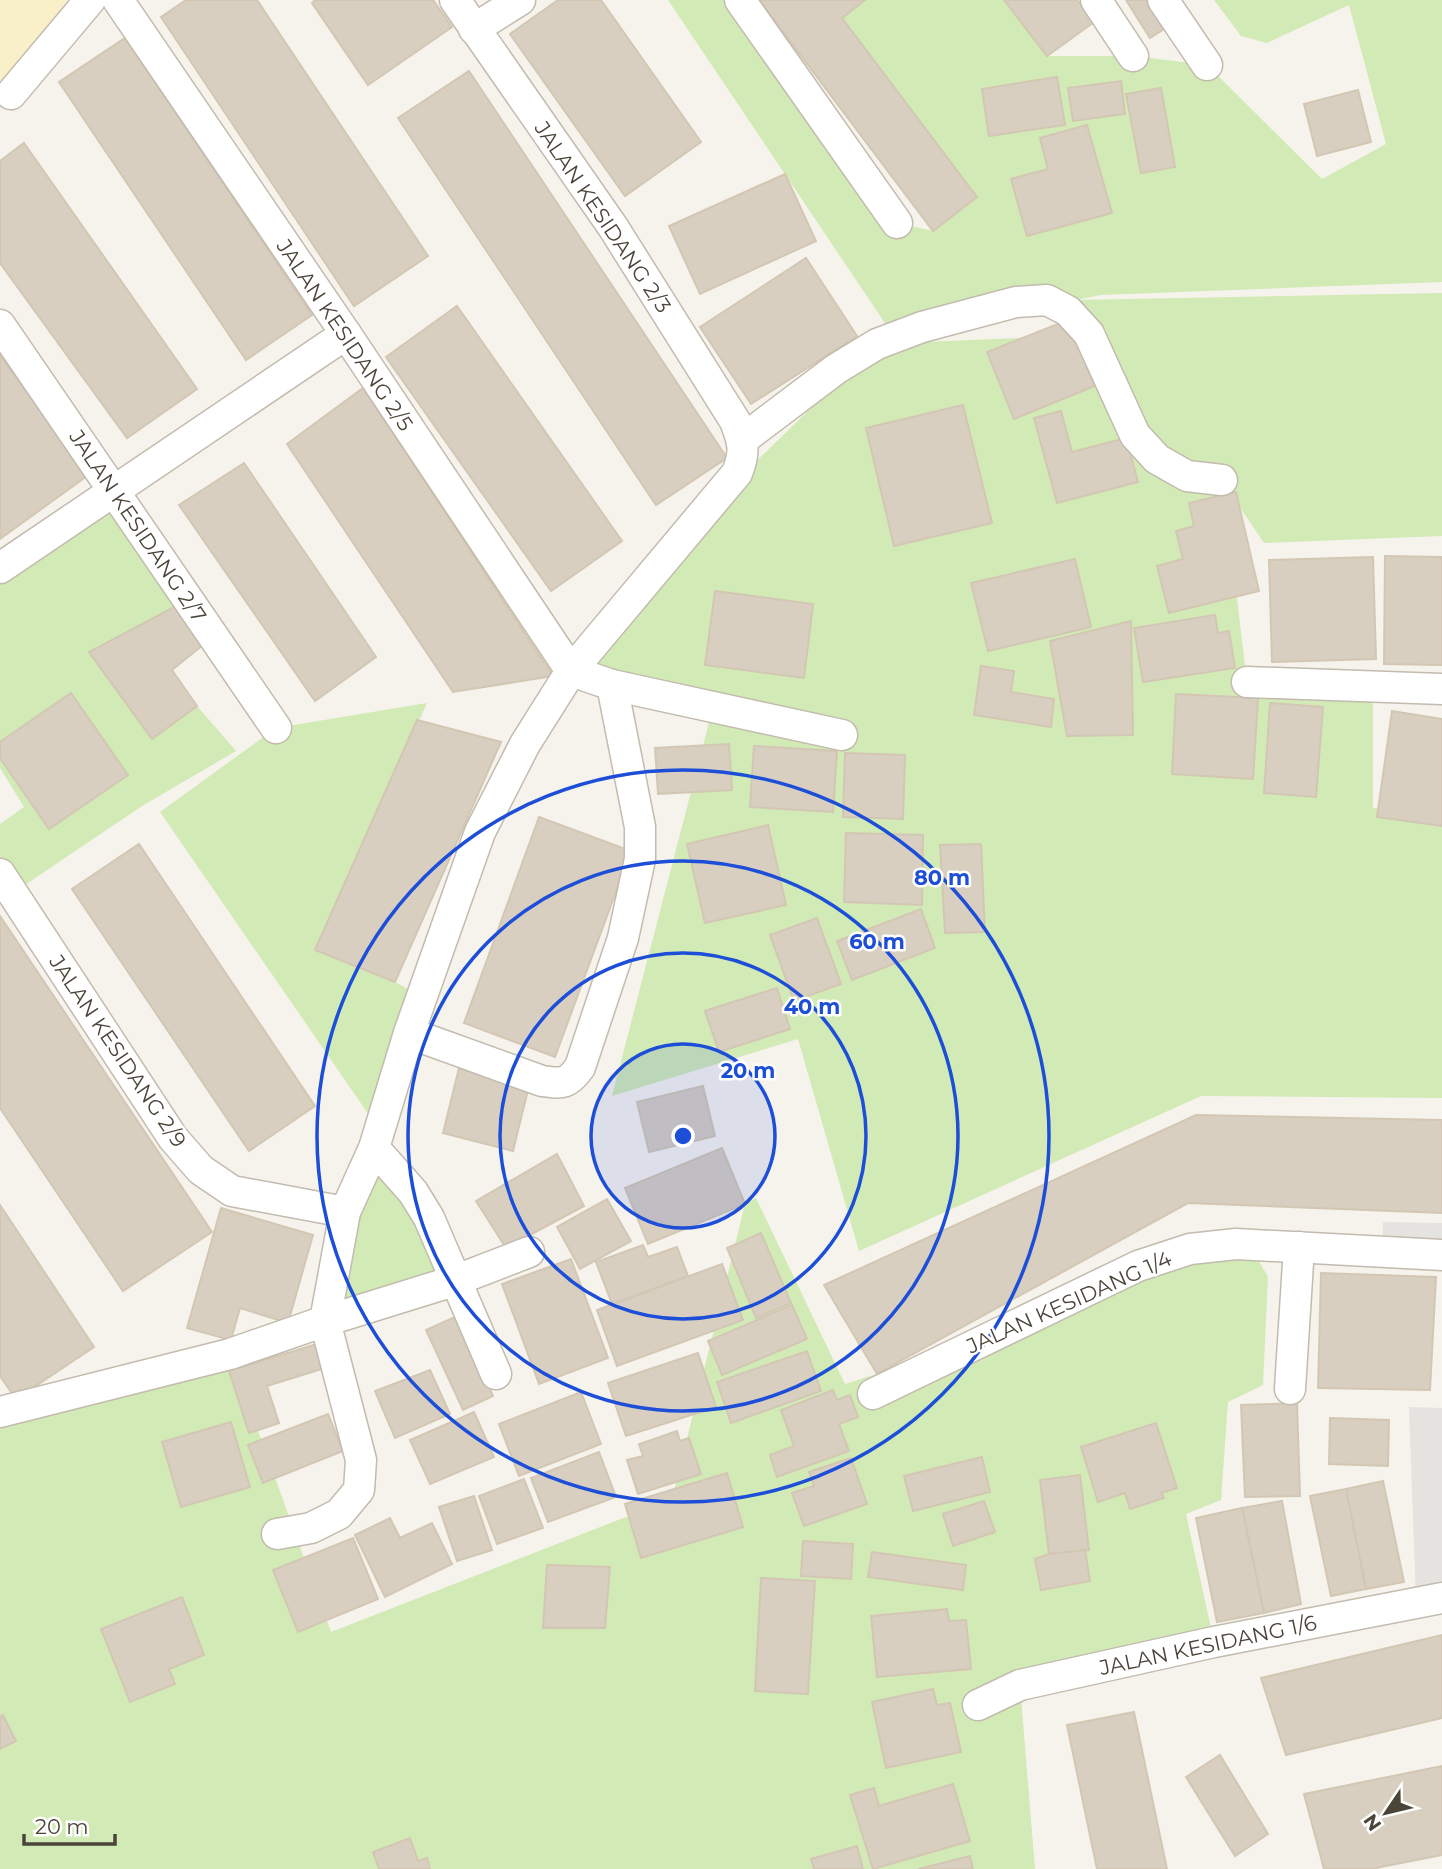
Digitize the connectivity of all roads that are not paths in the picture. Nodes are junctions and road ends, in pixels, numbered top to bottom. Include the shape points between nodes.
1 (90, 0) edge
2 (118, 0) edge
3 (455, 0) edge
4 (520, 0) edge
5 (740, 0) edge
6 (1096, 0) edge
7 (1163, 0) edge
8 (474, 29) junction
9 (1133, 56) dead end
10 (1207, 65) dead end
11 (11, 94) dead end
12 (897, 223) dead end
13 (0, 325) edge
14 (346, 334) junction
15 (742, 440) junction
16 (1222, 480) dead end
17 (114, 491) junction
18 (0, 568) edge
19 (571, 671) junction
20 (1247, 682) dead end
21 (612, 685) junction
22 (1442, 689) edge
23 (276, 728) dead end
24 (842, 735) dead end
25 (0, 874) edge
26 (409, 1032) junction
27 (374, 1147) junction
28 (345, 1212) junction
29 (1299, 1247) junction
30 (529, 1252) dead end
31 (1442, 1255) edge
32 (454, 1281) junction
33 (325, 1321) junction
34 (496, 1374) dead end
35 (1290, 1389) dead end
36 (873, 1394) dead end
37 (0, 1412) edge
38 (277, 1534) dead end
39 (1442, 1598) edge
40 (978, 1705) dead end

1 - 11 street
2 - 14 street, JALAN KESIDANG 2/5
3 - 8 street, JALAN KESIDANG 2/3
4 - 8 street
5 - 12 street
6 - 9 street
7 - 10 street
8 - 15 street, JALAN KESIDANG 2/3 via 613,227 735,421
13 - 17 street, JALAN KESIDANG 2/7
14 - 17 street
14 - 19 street, JALAN KESIDANG 2/5
15 - 16 street via 877,344 1016,302 1046,300 1068,311 1089,334 1135,435 1157,459 1187,477
15 - 19 street via 743,457 737,473
17 - 18 street
17 - 23 street, JALAN KESIDANG 2/7
19 - 21 street
19 - 26 street via 525,744 480,832
20 - 22 street
21 - 24 street
21 - 26 street via 640,827 640,859 623,938 580,1067 572,1079 542,1081
25 - 28 street, JALAN KESIDANG 2/9 via 173,1138 201,1170 232,1191
26 - 27 street
27 - 28 street
27 - 32 street via 429,1218
28 - 33 street
29 - 31 street, JALAN KESIDANG 1/4
29 - 35 street
29 - 36 street, JALAN KESIDANG 1/4 via 1236,1244 1190,1249 1138,1266
30 - 32 street
32 - 33 street
32 - 34 street
33 - 37 street via 230,1354
33 - 38 street via 361,1461 359,1490 339,1514 311,1528
39 - 40 street, JALAN KESIDANG 1/6 via 1020,1685

